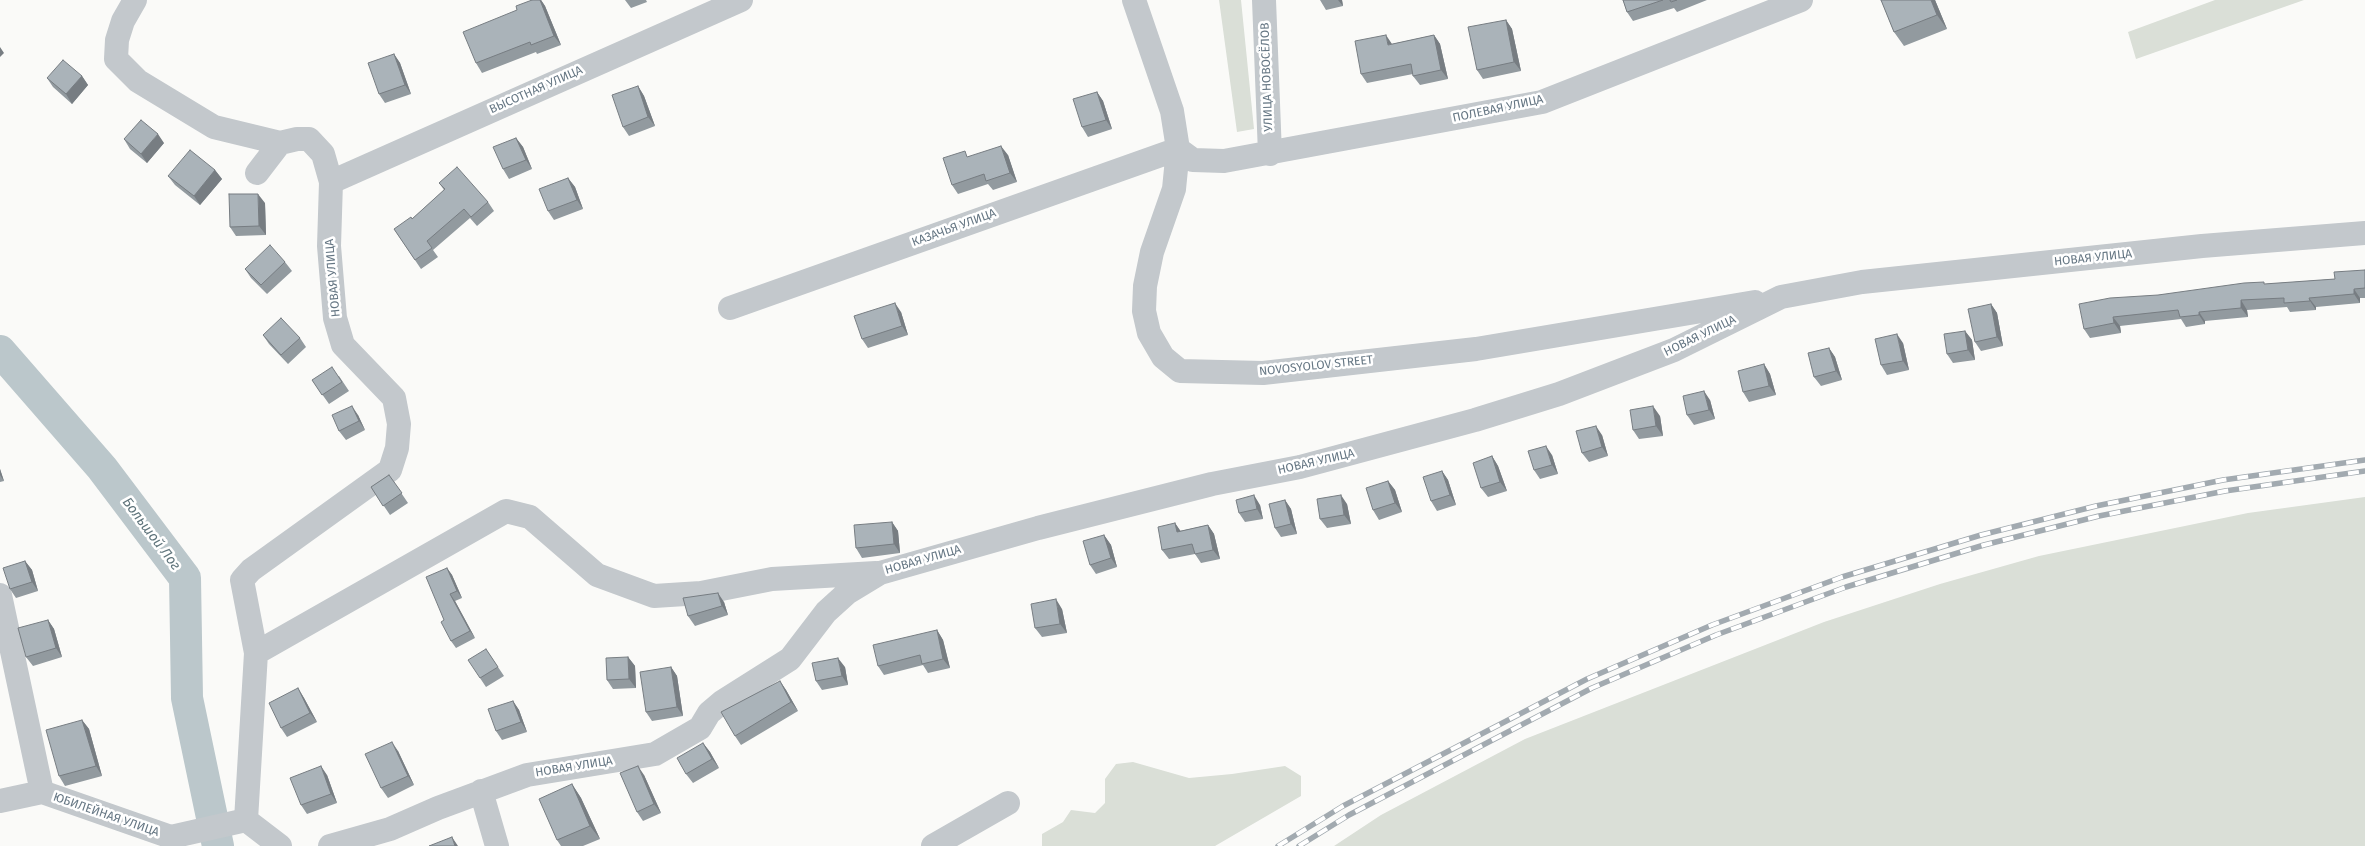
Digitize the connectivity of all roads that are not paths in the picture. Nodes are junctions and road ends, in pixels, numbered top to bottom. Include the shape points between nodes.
1 (135, 0) edge
2 (740, 0) edge
3 (1134, 0) edge
4 (1264, 0) edge
5 (1801, 0) edge
6 (280, 143) junction
7 (1178, 148) junction
8 (1270, 154) junction
9 (257, 173) dead end
10 (331, 182) junction
11 (2365, 233) edge
12 (1781, 297) junction
13 (730, 308) dead end
14 (880, 573) junction
15 (0, 595) edge
16 (256, 653) junction
17 (481, 791) junction
18 (42, 792) junction
19 (0, 801) edge
20 (1008, 803) dead end
21 (246, 820) junction
22 (280, 846) edge
23 (330, 846) edge
24 (497, 846) edge
25 (932, 846) edge

1 - 6 street, НОВАЯ УЛИЦА via 123,21 116,59 138,81 214,127
2 - 10 street, ВЫСОТНАЯ УЛИЦА
3 - 7 street, NOVOSYOLOV STREET via 1172,111
4 - 8 street, УЛИЦА НОВОСЁЛОВ
5 - 8 street, ПОЛЕВАЯ УЛИЦА via 1542,102
6 - 9 street
6 - 10 street, НОВАЯ УЛИЦА via 309,139 323,154
7 - 8 street, ПОЛЕВАЯ УЛИЦА via 1193,160 1224,161
7 - 12 street, NOVOSYOLOV STREET via 1174,189 1152,252 1144,311 1148,333 1163,357 1180,371 1263,373 1476,349
7 - 13 street, КАЗАЧЬЯ УЛИЦА
10 - 16 street, НОВАЯ УЛИЦА via 329,246 335,318 343,345 394,398 399,424 397,448 390,470 251,570 242,580
11 - 12 street, НОВАЯ УЛИЦА via 2202,246 1862,282
12 - 14 street, НОВАЯ УЛИЦА via 1674,350 1558,394 1475,420 1300,466 1212,484 1038,528
14 - 16 street via 772,579 701,593 654,596 597,576 530,516 506,511
14 - 17 street, НОВАЯ УЛИЦА via 847,593 826,612 790,660 722,702 709,713 700,728 684,739 655,754 527,775
15 - 18 street, ЮБИЛЕЙНАЯ УЛИЦА
16 - 21 street, НОВАЯ УЛИЦА
17 - 23 street, НОВАЯ УЛИЦА via 390,830
17 - 24 street
18 - 19 street, ЮБИЛЕЙНАЯ УЛИЦА
18 - 21 street, ЮБИЛЕЙНАЯ УЛИЦА via 171,838
20 - 25 street
21 - 22 street

